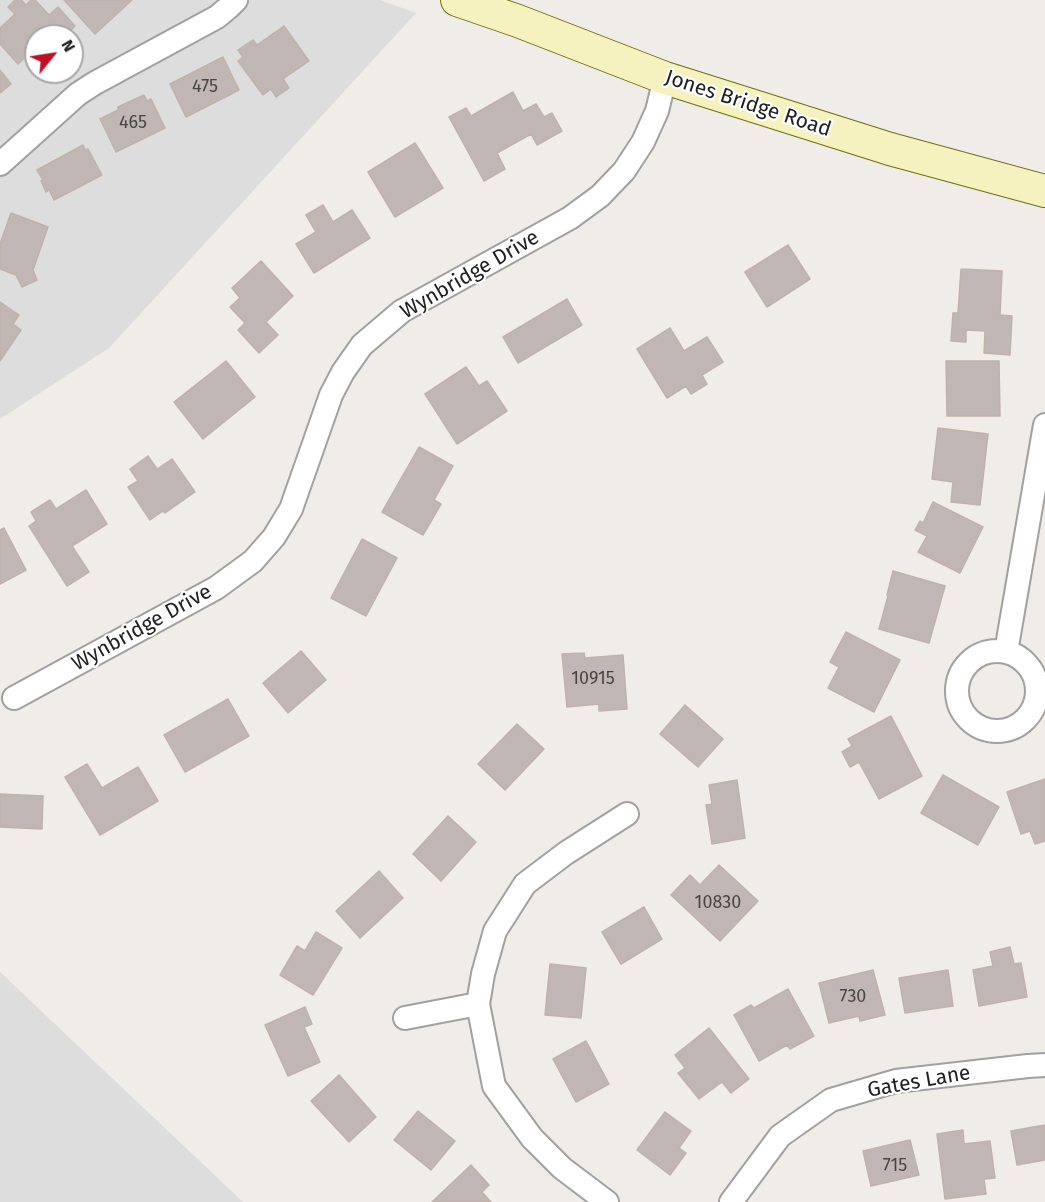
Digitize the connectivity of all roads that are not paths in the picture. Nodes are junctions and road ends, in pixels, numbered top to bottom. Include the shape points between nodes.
1 (236, 0) edge
2 (457, 0) edge
3 (665, 78) junction
4 (0, 164) edge
5 (1040, 196) edge
6 (1045, 425) edge
7 (1006, 652) dead end
8 (14, 698) dead end
9 (627, 814) dead end
10 (478, 1004) junction
11 (405, 1018) dead end
12 (1045, 1065) edge
13 (607, 1202) edge
14 (731, 1202) edge

1 - 4 street via 217,17 78,94
2 - 3 main road, Jones Bridge Road
3 - 5 main road, Jones Bridge Road
3 - 8 street, Wynbridge Drive via 657,111 643,142 624,171 600,196 570,218 402,311 362,345 331,395 291,509 253,561 216,588
6 - 7 street
9 - 10 street via 525,884 495,931
10 - 11 street
10 - 13 street via 494,1086 532,1138 562,1168
12 - 14 street, Gates Lane via 896,1081 831,1100 780,1136

